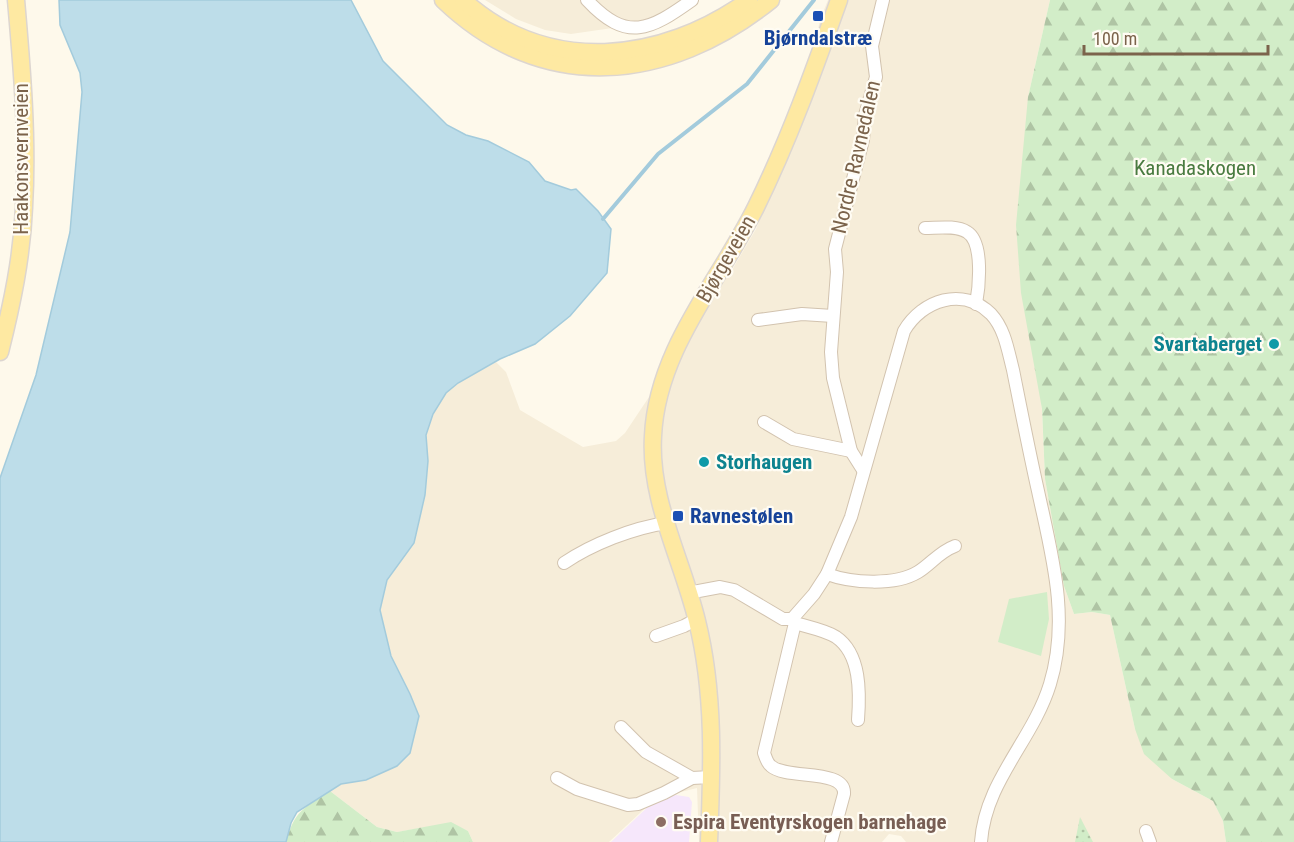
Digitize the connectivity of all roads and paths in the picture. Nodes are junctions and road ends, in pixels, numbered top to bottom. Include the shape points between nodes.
1 (16, 0) edge
2 (443, 0) edge
3 (464, 0) edge
4 (587, 0) edge
5 (692, 0) edge
6 (748, 0) edge
7 (771, 0) edge
8 (839, 0) edge
9 (883, 0) edge
10 (925, 228) dead end
11 (976, 304) junction
12 (832, 316) junction
13 (758, 320) dead end
14 (0, 352) edge
15 (764, 422) dead end
16 (851, 451) junction
17 (863, 470) junction
18 (666, 523) junction
19 (955, 546) dead end
20 (564, 563) dead end
21 (827, 574) junction
22 (688, 593) junction
23 (697, 619) junction
24 (794, 621) junction
25 (656, 636) dead end
26 (858, 720) dead end
27 (621, 727) dead end
28 (711, 777) junction
29 (557, 778) dead end
30 (692, 778) junction
31 (709, 842) edge
32 (831, 842) edge
33 (981, 842) edge

1 - 14 main road, Haakonsvernveien via 25,206 17,276
2 - 7 main road via 469,23 514,50 556,63 601,67 648,62 687,51 725,33
3 - 6 main road via 523,38 597,54 669,42 716,21
4 - 5 street via 604,17 631,28 664,20
8 - 18 main road, Bjørgeveien via 787,139 757,206 690,321 658,393 652,453
9 - 12 street, Nordre Ravnedalen via 872,46 876,77 835,249 837,272
10 - 11 street via 958,229 974,239 980,284
11 - 17 street via 945,300 912,317 904,331
11 - 33 street via 991,315 1005,337 1055,573 1060,622 1047,691 1003,771 988,809
12 - 13 street via 802,314
12 - 16 street, Nordre Ravnedalen via 833,378
15 - 16 street via 793,439
16 - 17 street, Nordre Ravnedalen
17 - 21 street via 851,517
18 - 20 street via 598,544
18 - 22 main road, Bjørgeveien
19 - 21 street via 944,550 917,573 897,579 858,582
21 - 24 street
22 - 23 main road, Bjørgeveien
22 - 24 street via 720,587 734,590 783,619
23 - 25 street
23 - 28 main road, Bjørgeveien via 709,694
24 - 26 street via 834,636 844,644 860,692
24 - 32 street via 764,753 768,764 777,770 841,782 844,787
27 - 30 street via 646,752
28 - 30 street
28 - 31 main road, Bjørgeveien
29 - 30 street via 577,789 628,805 655,797

